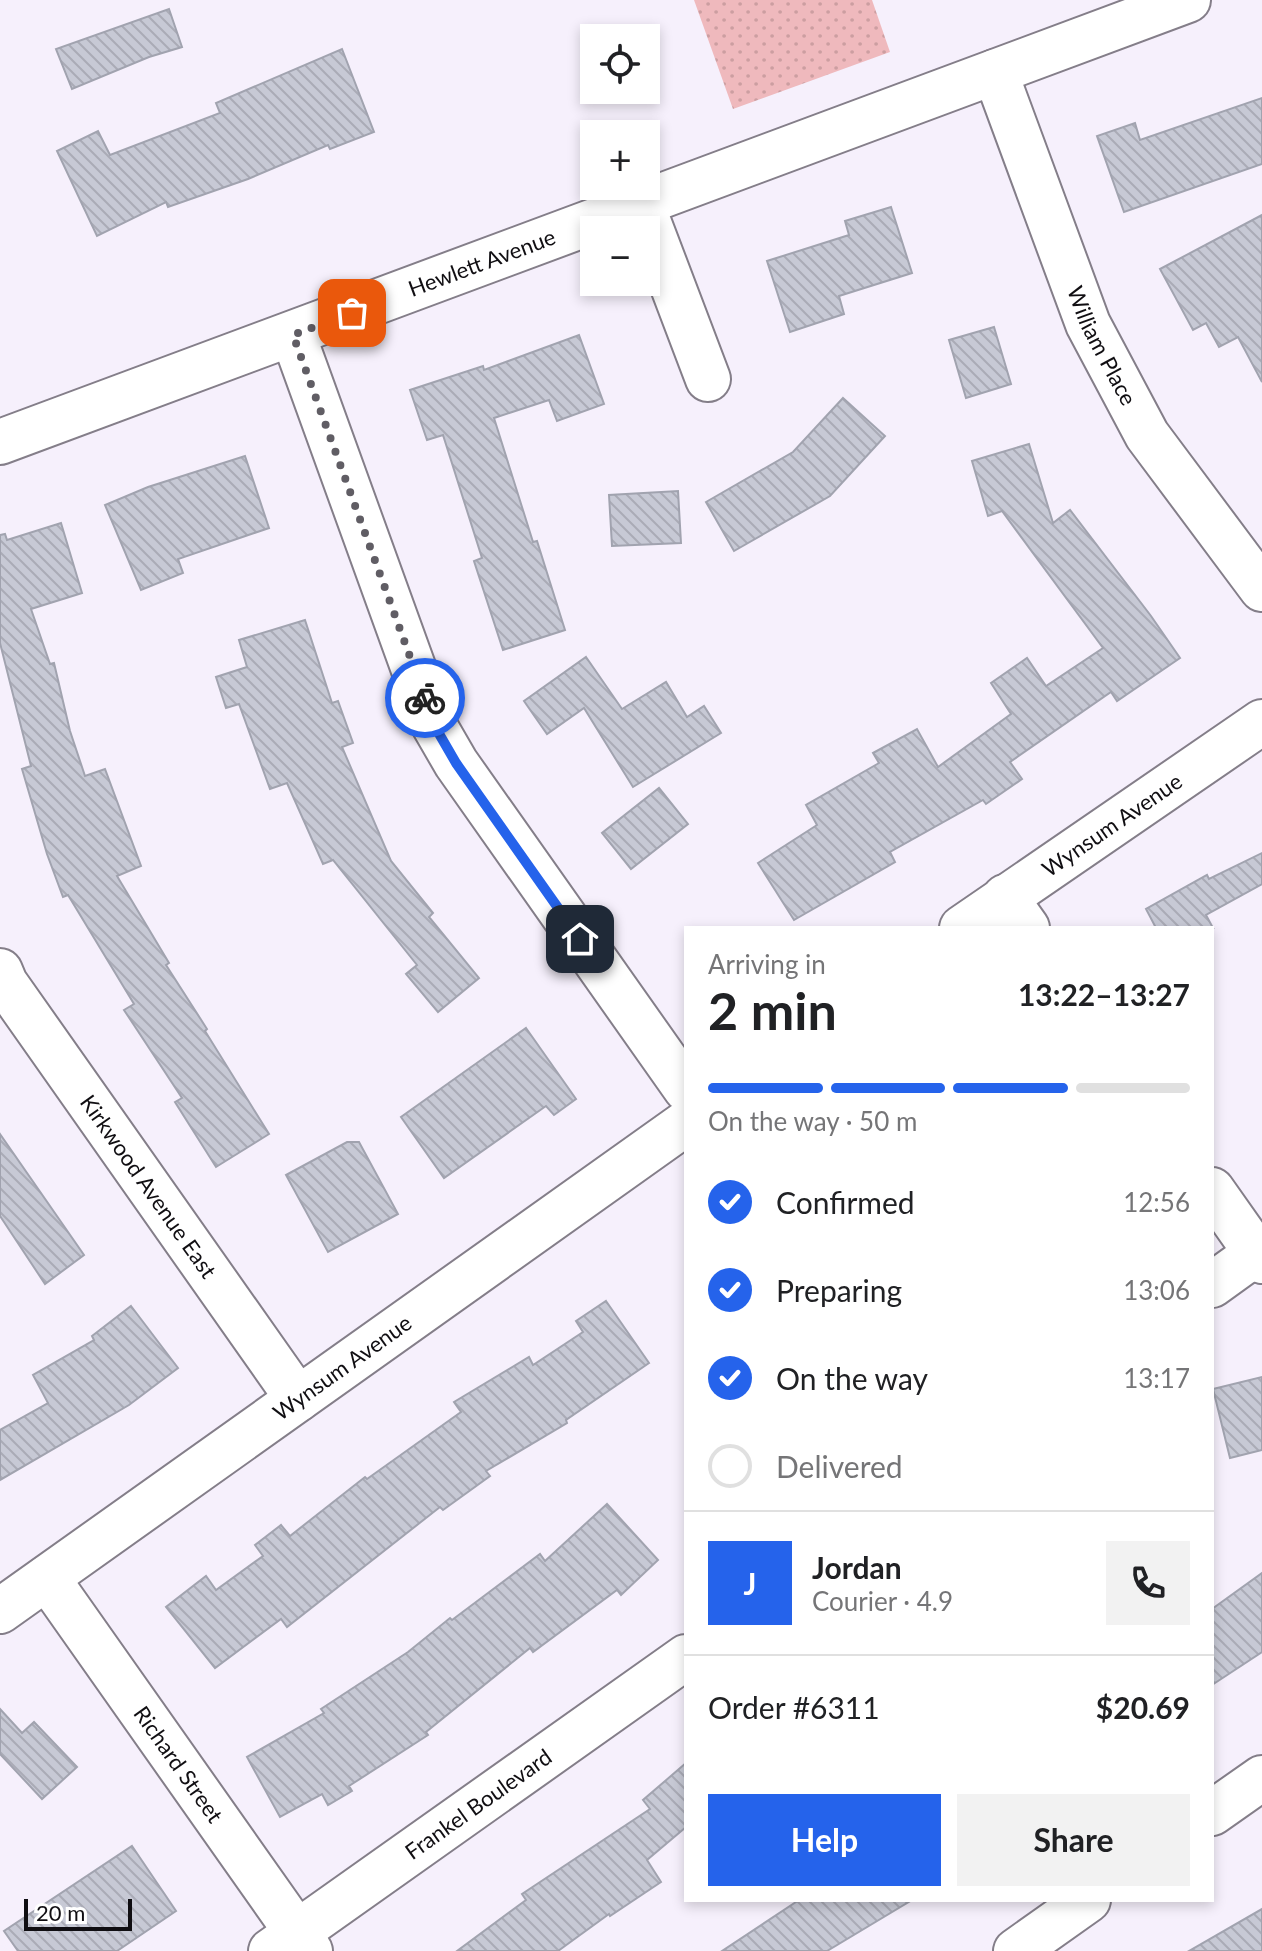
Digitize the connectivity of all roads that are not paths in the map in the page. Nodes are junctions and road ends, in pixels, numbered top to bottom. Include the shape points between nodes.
1 (1188, 0) edge
2 (995, 72) junction
3 (642, 205) junction
4 (293, 335) junction
5 (708, 379) dead end
6 (0, 442) edge
7 (1262, 589) edge
8 (1262, 722) edge
9 (1016, 912) edge
10 (969, 926) edge
11 (0, 971) edge
12 (684, 1086) edge
13 (684, 1124) edge
14 (1214, 1193) edge
15 (1260, 1254) edge
16 (1214, 1284) edge
17 (298, 1399) junction
18 (47, 1578) junction
19 (0, 1611) edge
20 (684, 1658) edge
21 (1262, 1778) edge
22 (1214, 1812) edge
23 (1085, 1902) edge
24 (292, 1945) edge
25 (1016, 1951) edge

1 - 2 street, Hewlett Avenue
2 - 3 street, Hewlett Avenue
2 - 7 street, William Place via 1088,324 1147,435
3 - 4 street, Hewlett Avenue
3 - 5 street
4 - 6 street, Hewlett Avenue
4 - 12 street via 434,725
8 - 9 street, Wynsum Avenue
9 - 10 street, Wynsum Avenue
11 - 17 street, Kirkwood Avenue East
13 - 17 street, Wynsum Avenue
14 - 15 street
15 - 16 street
17 - 18 street, Wynsum Avenue
18 - 19 street, Wynsum Avenue
18 - 24 street, Richard Street
20 - 24 street, Frankel Boulevard
21 - 22 street
23 - 25 street

